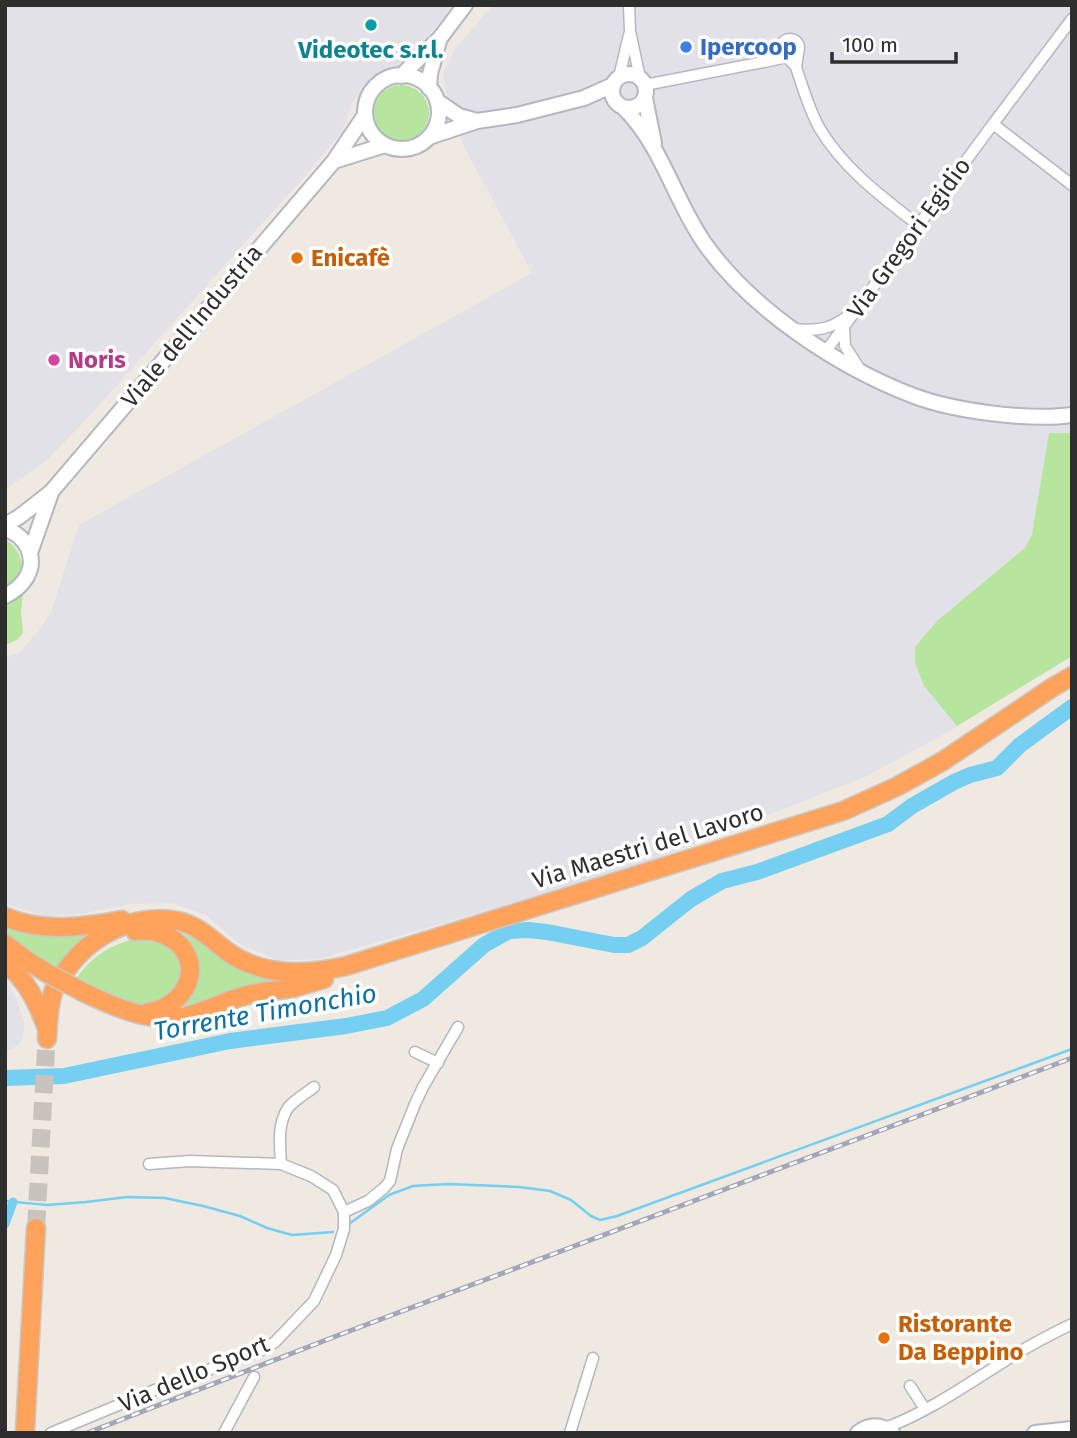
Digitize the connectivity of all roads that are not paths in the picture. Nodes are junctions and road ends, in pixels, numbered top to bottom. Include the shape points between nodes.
1 (465, 5) edge
2 (629, 5) edge
3 (1072, 19) edge
4 (630, 31) junction
5 (440, 38) junction
6 (782, 44) junction
7 (798, 54) junction
8 (787, 57) junction
9 (764, 62) junction
10 (796, 67) junction
11 (401, 76) junction
12 (616, 81) junction
13 (644, 87) junction
14 (433, 94) junction
15 (584, 98) junction
16 (619, 104) junction
17 (365, 115) junction
18 (477, 121) junction
19 (993, 124) junction
20 (429, 137) junction
21 (385, 145) junction
22 (655, 148) junction
23 (334, 161) junction
24 (1072, 186) edge
25 (918, 225) junction
26 (857, 309) junction
27 (844, 327) junction
28 (791, 329) junction
29 (826, 351) junction
30 (860, 370) junction
31 (1072, 415) edge
32 (51, 492) junction
33 (5, 527) edge
34 (30, 554) junction
35 (5, 596) edge
36 (1072, 676) edge
37 (5, 918) edge
38 (180, 921) junction
39 (135, 931) junction
40 (429, 940) junction
41 (215, 942) junction
42 (5, 944) edge
43 (5, 962) edge
44 (139, 1013) junction
45 (458, 1027) dead end
46 (47, 1040) junction
47 (415, 1052) dead end
48 (438, 1063) junction
49 (314, 1087) dead end
50 (149, 1164) dead end
51 (281, 1164) junction
52 (344, 1220) junction
53 (36, 1228) tunnel mouth
54 (1072, 1324) edge
55 (593, 1358) dead end
56 (254, 1377) dead end
57 (910, 1386) dead end
58 (925, 1409) junction
59 (892, 1429) edge
60 (1072, 1429) edge
61 (25, 1431) dead end
62 (51, 1433) edge
63 (224, 1433) edge
64 (570, 1433) edge
65 (858, 1433) edge
66 (1035, 1433) edge

1 - 5 main road, Viale dell'Industria
2 - 4 street
3 - 19 street, Via Gregori Egidio
4 - 12 street
4 - 13 street
5 - 11 main road, Viale dell'Industria
5 - 14 main road, Viale dell'Industria via 430,74
6 - 7 street via 795,40
6 - 8 street
6 - 9 street
7 - 8 street
7 - 10 street
8 - 9 street
8 - 10 street
9 - 13 street
10 - 25 street via 819,127 833,149 875,192
11 - 14 main road via 416,79
11 - 17 main road, Viale dell'Industria via 375,88
12 - 13 main road via 632,74
12 - 15 main road
12 - 16 main road via 611,90
13 - 16 main road via 638,106
13 - 22 main road
14 - 18 main road via 459,116
14 - 20 main road, Viale dell'Industria via 439,110
15 - 16 main road
15 - 18 main road
16 - 22 main road
17 - 21 main road via 375,138
17 - 23 main road, Viale dell'Industria
18 - 20 main road
19 - 24 street
19 - 25 street, Via Gregori Egidio
20 - 21 main road via 404,149
21 - 23 main road
22 - 28 main road via 706,245 747,291
23 - 32 main road, Viale dell'Industria
25 - 26 street, Via Gregori Egidio
26 - 27 street, Via Gregori Egidio
26 - 28 street via 832,327
27 - 29 street, Via Gregori Egidio
27 - 30 street via 845,346
28 - 29 main road
29 - 30 main road
30 - 31 main road via 941,405 1002,414
32 - 33 main road, Viale dell'Industria
32 - 34 main road, Viale dell'Industria
33 - 34 main road, Viale dell'Industria via 19,535
34 - 35 main road, Viale dell'Industria via 27,575
36 - 40 highway, Via Maestri del Lavoro via 943,761 843,811
37 - 38 highway via 62,928 154,915
38 - 41 highway
38 - 46 highway via 129,924 77,954 58,981
39 - 41 highway via 170,927
39 - 44 highway via 154,931 178,943 187,953 190,970 180,997 155,1012
39 - 46 highway via 100,946 82,960 60,996
40 - 41 highway, Via Maestri del Lavoro via 346,966 303,973 263,969
40 - 44 highway via 325,979 235,998 184,1017
42 - 44 highway, bridge via 83,992
43 - 46 highway via 30,990
45 - 48 street
47 - 48 street
48 - 52 street via 404,1130 390,1181
49 - 51 street via 288,1108 281,1127
50 - 51 street
51 - 52 street via 333,1190
52 - 62 street, Via dello Sport via 336,1255 314,1301 275,1342
53 - 61 highway
54 - 58 street
55 - 64 street
56 - 63 street
57 - 58 street
58 - 59 street
59 - 65 main road via 872,1426
60 - 66 main road

